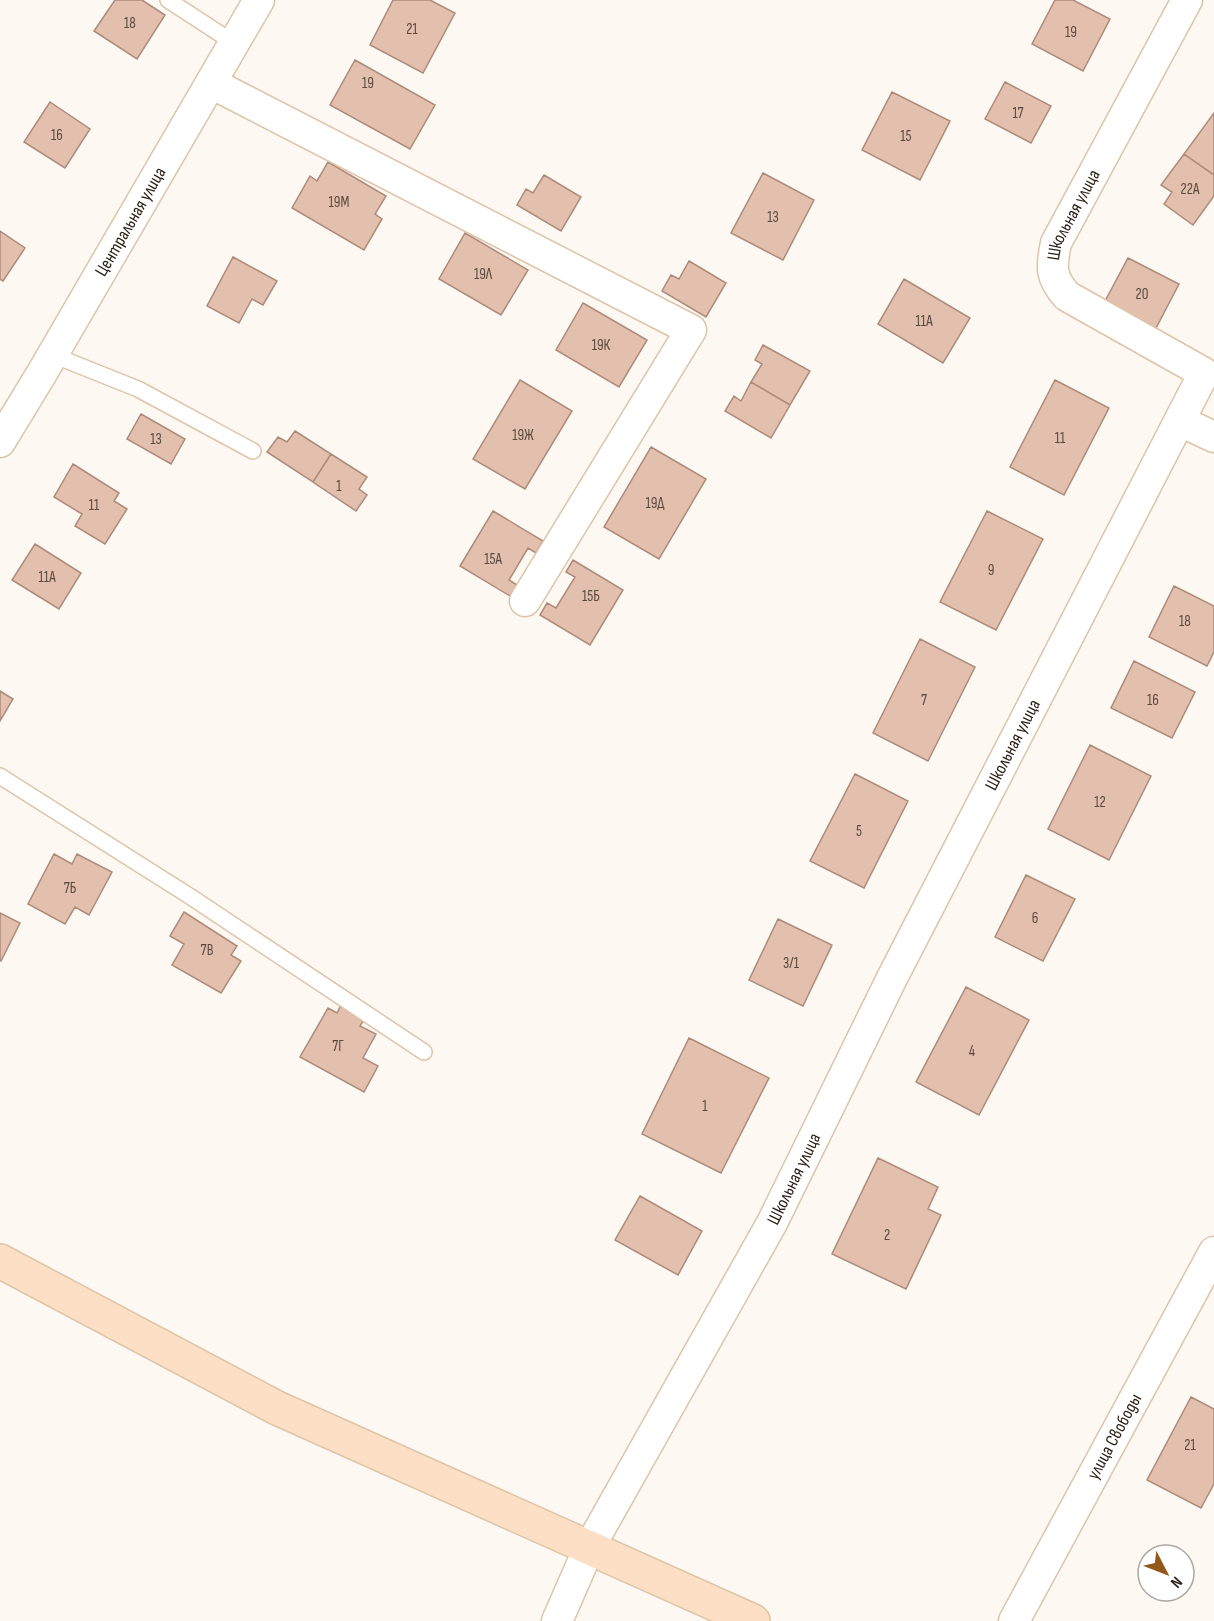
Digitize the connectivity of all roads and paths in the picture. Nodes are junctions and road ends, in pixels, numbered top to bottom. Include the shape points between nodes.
1 (168, 0) edge
2 (259, 0) edge
3 (1187, 0) edge
4 (234, 43) junction
5 (211, 83) junction
6 (53, 355) junction
7 (1180, 421) junction
8 (1214, 437) edge
9 (0, 441) edge
10 (253, 451) dead end
11 (525, 601) dead end
12 (0, 776) edge
13 (424, 1052) dead end
14 (1214, 1252) edge
15 (0, 1262) edge
16 (589, 1548) junction
17 (557, 1621) edge
18 (753, 1621) edge
19 (1014, 1621) edge

1 - 4 lane
2 - 4 street, Центральная улица
3 - 7 street, Школьная улица via 1056,243 1052,266 1056,284 1067,296 1204,373
4 - 5 street, Центральная улица
5 - 6 street, Центральная улица
5 - 11 street via 691,330
6 - 9 street, Центральная улица
6 - 10 lane via 138,389
7 - 8 street
7 - 16 street, Школьная улица via 892,978 772,1223
12 - 13 lane
14 - 19 street, улица Свободы
15 - 16 main road via 277,1408
16 - 17 street, Школьная улица
16 - 18 main road

